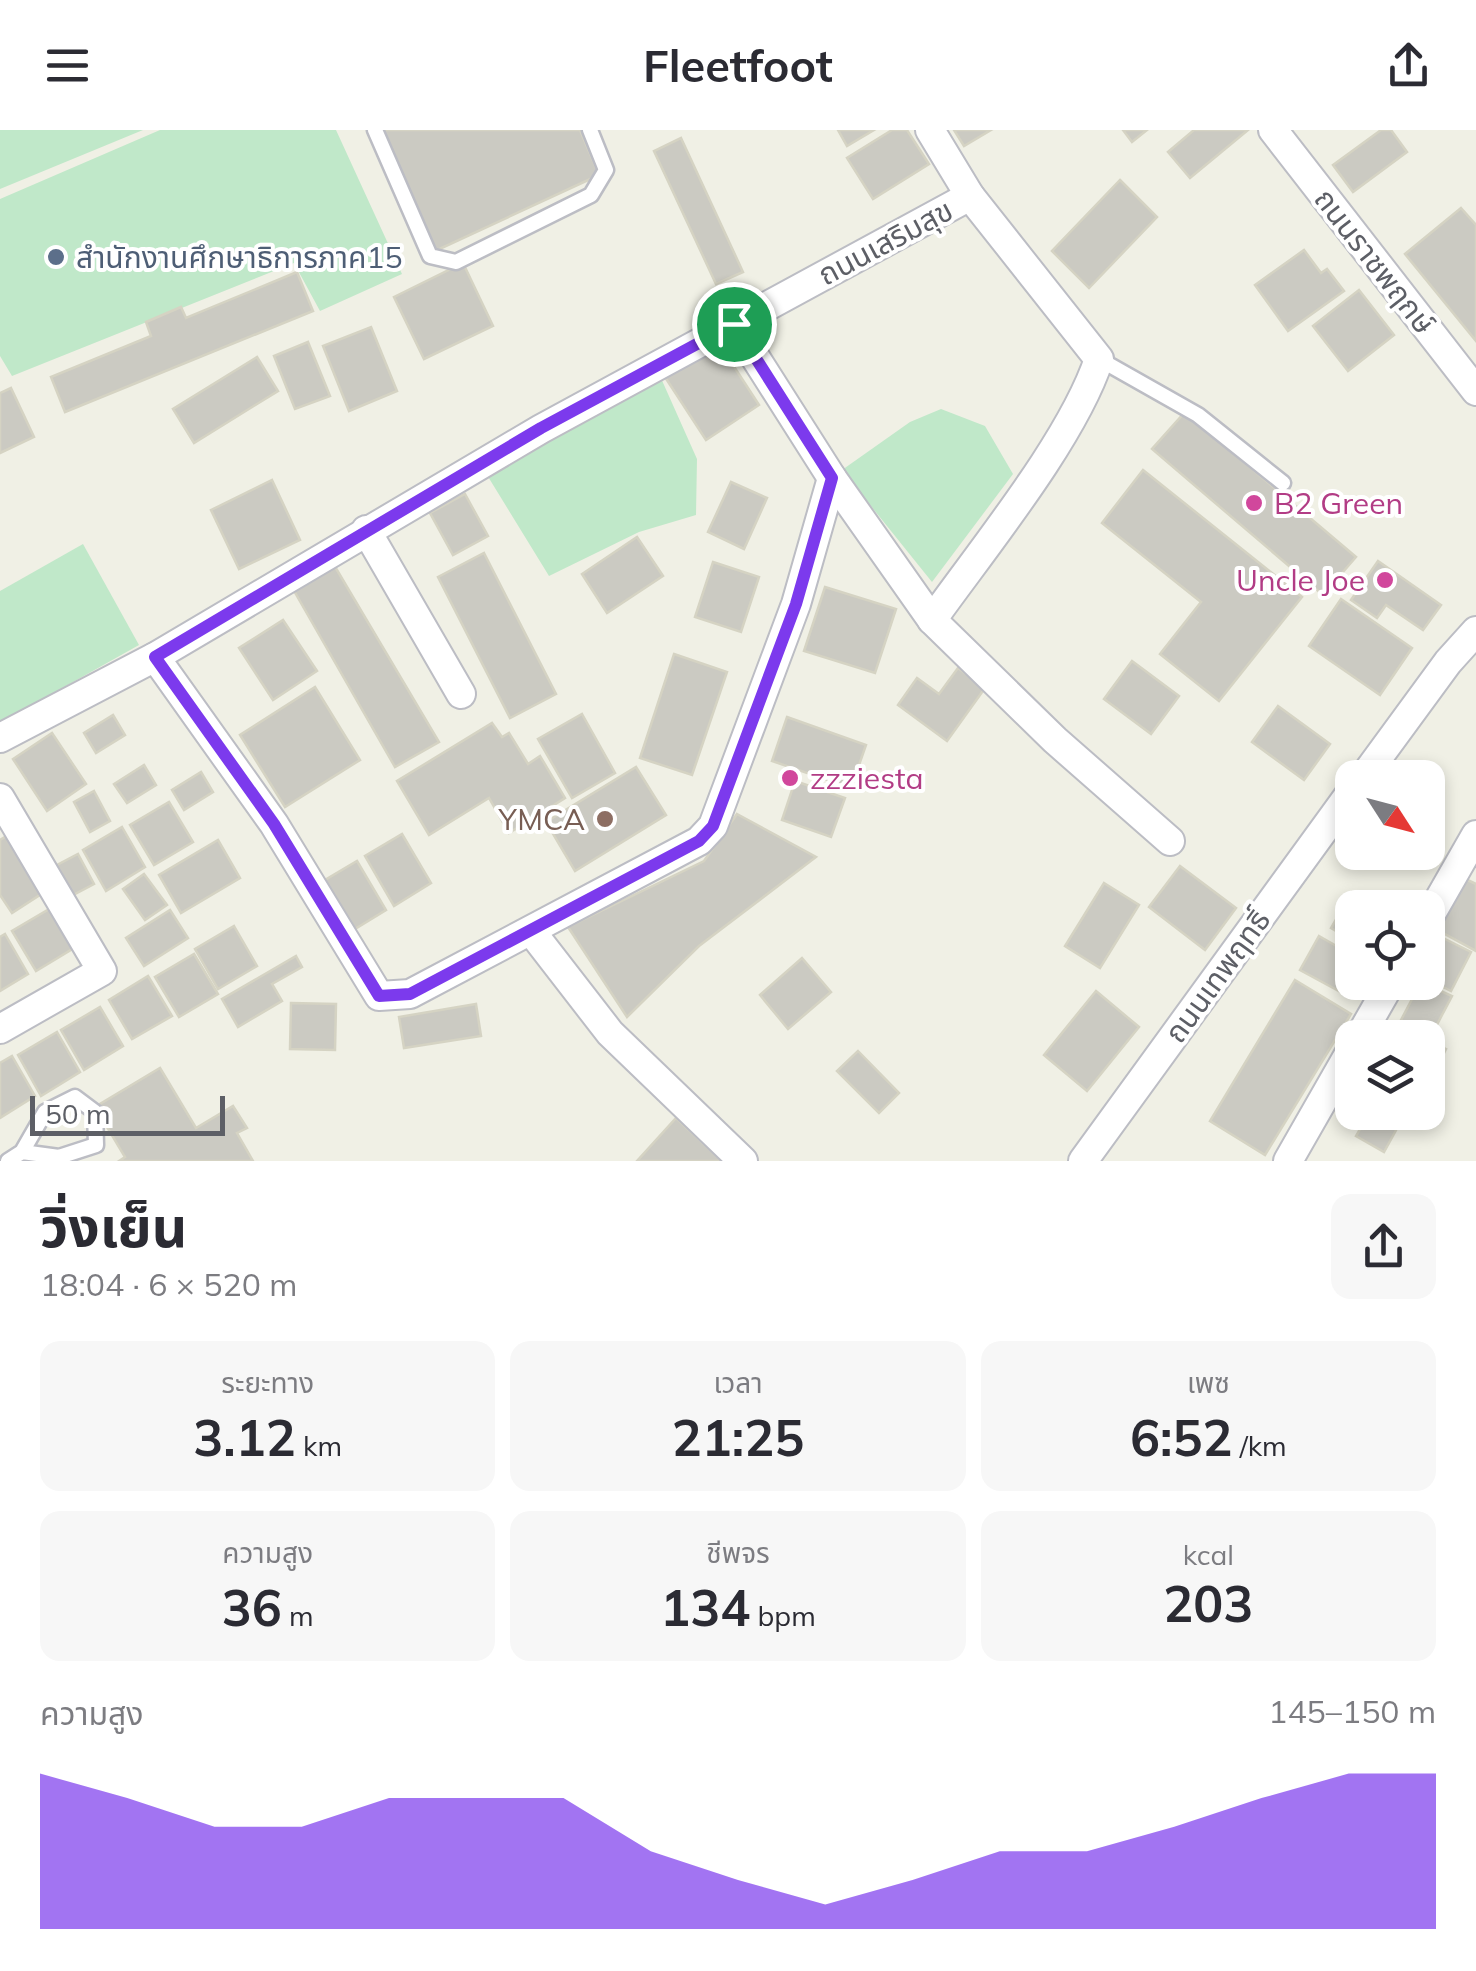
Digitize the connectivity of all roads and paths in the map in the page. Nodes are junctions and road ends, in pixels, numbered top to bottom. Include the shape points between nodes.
1 (375, 130) edge
2 (590, 130) edge
3 (930, 130) edge
4 (1274, 130) edge
5 (970, 196) junction
6 (734, 324) junction
7 (1098, 358) junction
8 (1476, 392) edge
9 (832, 478) junction
10 (1283, 482) dead end
11 (366, 530) junction
12 (932, 620) junction
13 (1476, 631) edge
14 (155, 657) junction
15 (461, 694) dead end
16 (0, 738) edge
17 (1375, 760) edge
18 (0, 798) edge
19 (1335, 814) edge
20 (1476, 835) edge
21 (1170, 842) dead end
22 (1445, 890) edge
23 (531, 931) junction
24 (0, 1029) edge
25 (1335, 1079) edge
26 (22, 1152) junction
27 (8, 1161) edge
28 (743, 1161) edge
29 (1084, 1161) edge
30 (1288, 1161) edge

1 - 2 lane via 430,256 456,262 591,195 606,170
3 - 5 street, ถนนเสริมสุข
4 - 8 street, ถนนราชพฤกษ์
5 - 6 street, ถนนเสริมสุข
5 - 7 street
6 - 9 street
6 - 11 street, ถนนเสริมสุข
7 - 10 lane via 1198,415
7 - 12 street via 1070,419
9 - 12 street
9 - 23 street via 796,604 713,826 699,841
11 - 14 street, ถนนเสริมสุข
11 - 15 street
12 - 21 street
13 - 17 street
14 - 16 street, ถนนเสริมสุข
14 - 23 street via 274,824 379,996 410,994
18 - 24 street via 102,971
19 - 29 street, ถนนเทพฤทธิ์
20 - 22 street
23 - 28 street via 610,1033
25 - 30 street
26 - 26 lane via 59,1158 96,1145 95,1112 74,1096 45,1112
26 - 27 lane

